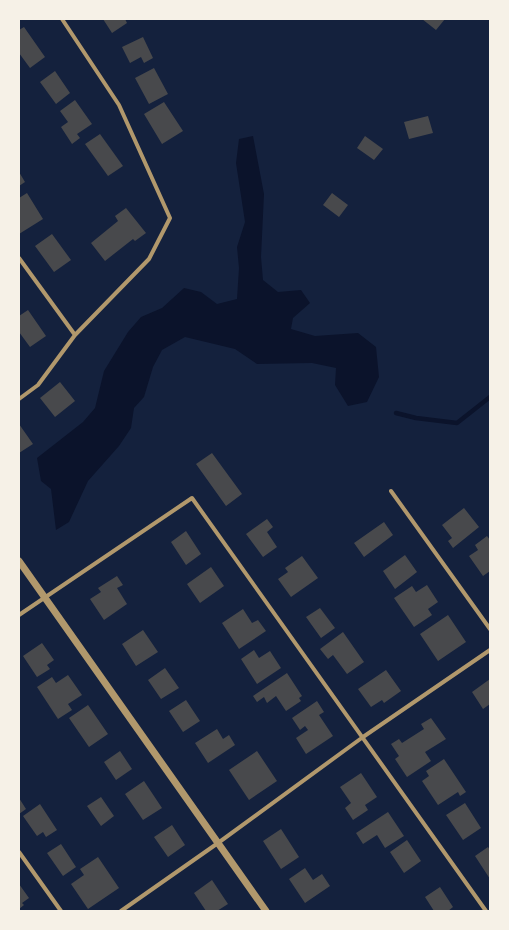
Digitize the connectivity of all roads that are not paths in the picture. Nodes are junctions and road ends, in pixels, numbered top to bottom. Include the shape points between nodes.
1 (62, 19) edge
2 (19, 258) edge
3 (75, 335) junction
4 (19, 399) edge
5 (392, 491) dead end
6 (19, 561) edge
7 (45, 597) junction
8 (19, 615) edge
9 (490, 629) edge
10 (490, 650) edge
11 (363, 737) junction
12 (218, 843) junction
13 (19, 852) edge
14 (60, 911) edge
15 (121, 911) edge
16 (266, 911) edge
17 (486, 911) edge

1 - 3 street via 119,105 170,218 149,259
2 - 3 street
3 - 4 street via 38,385
5 - 9 street
6 - 7 street
7 - 8 street
7 - 11 street via 192,498
7 - 12 street
10 - 11 street
11 - 12 street
11 - 17 street
12 - 15 street
12 - 16 street
13 - 14 street

